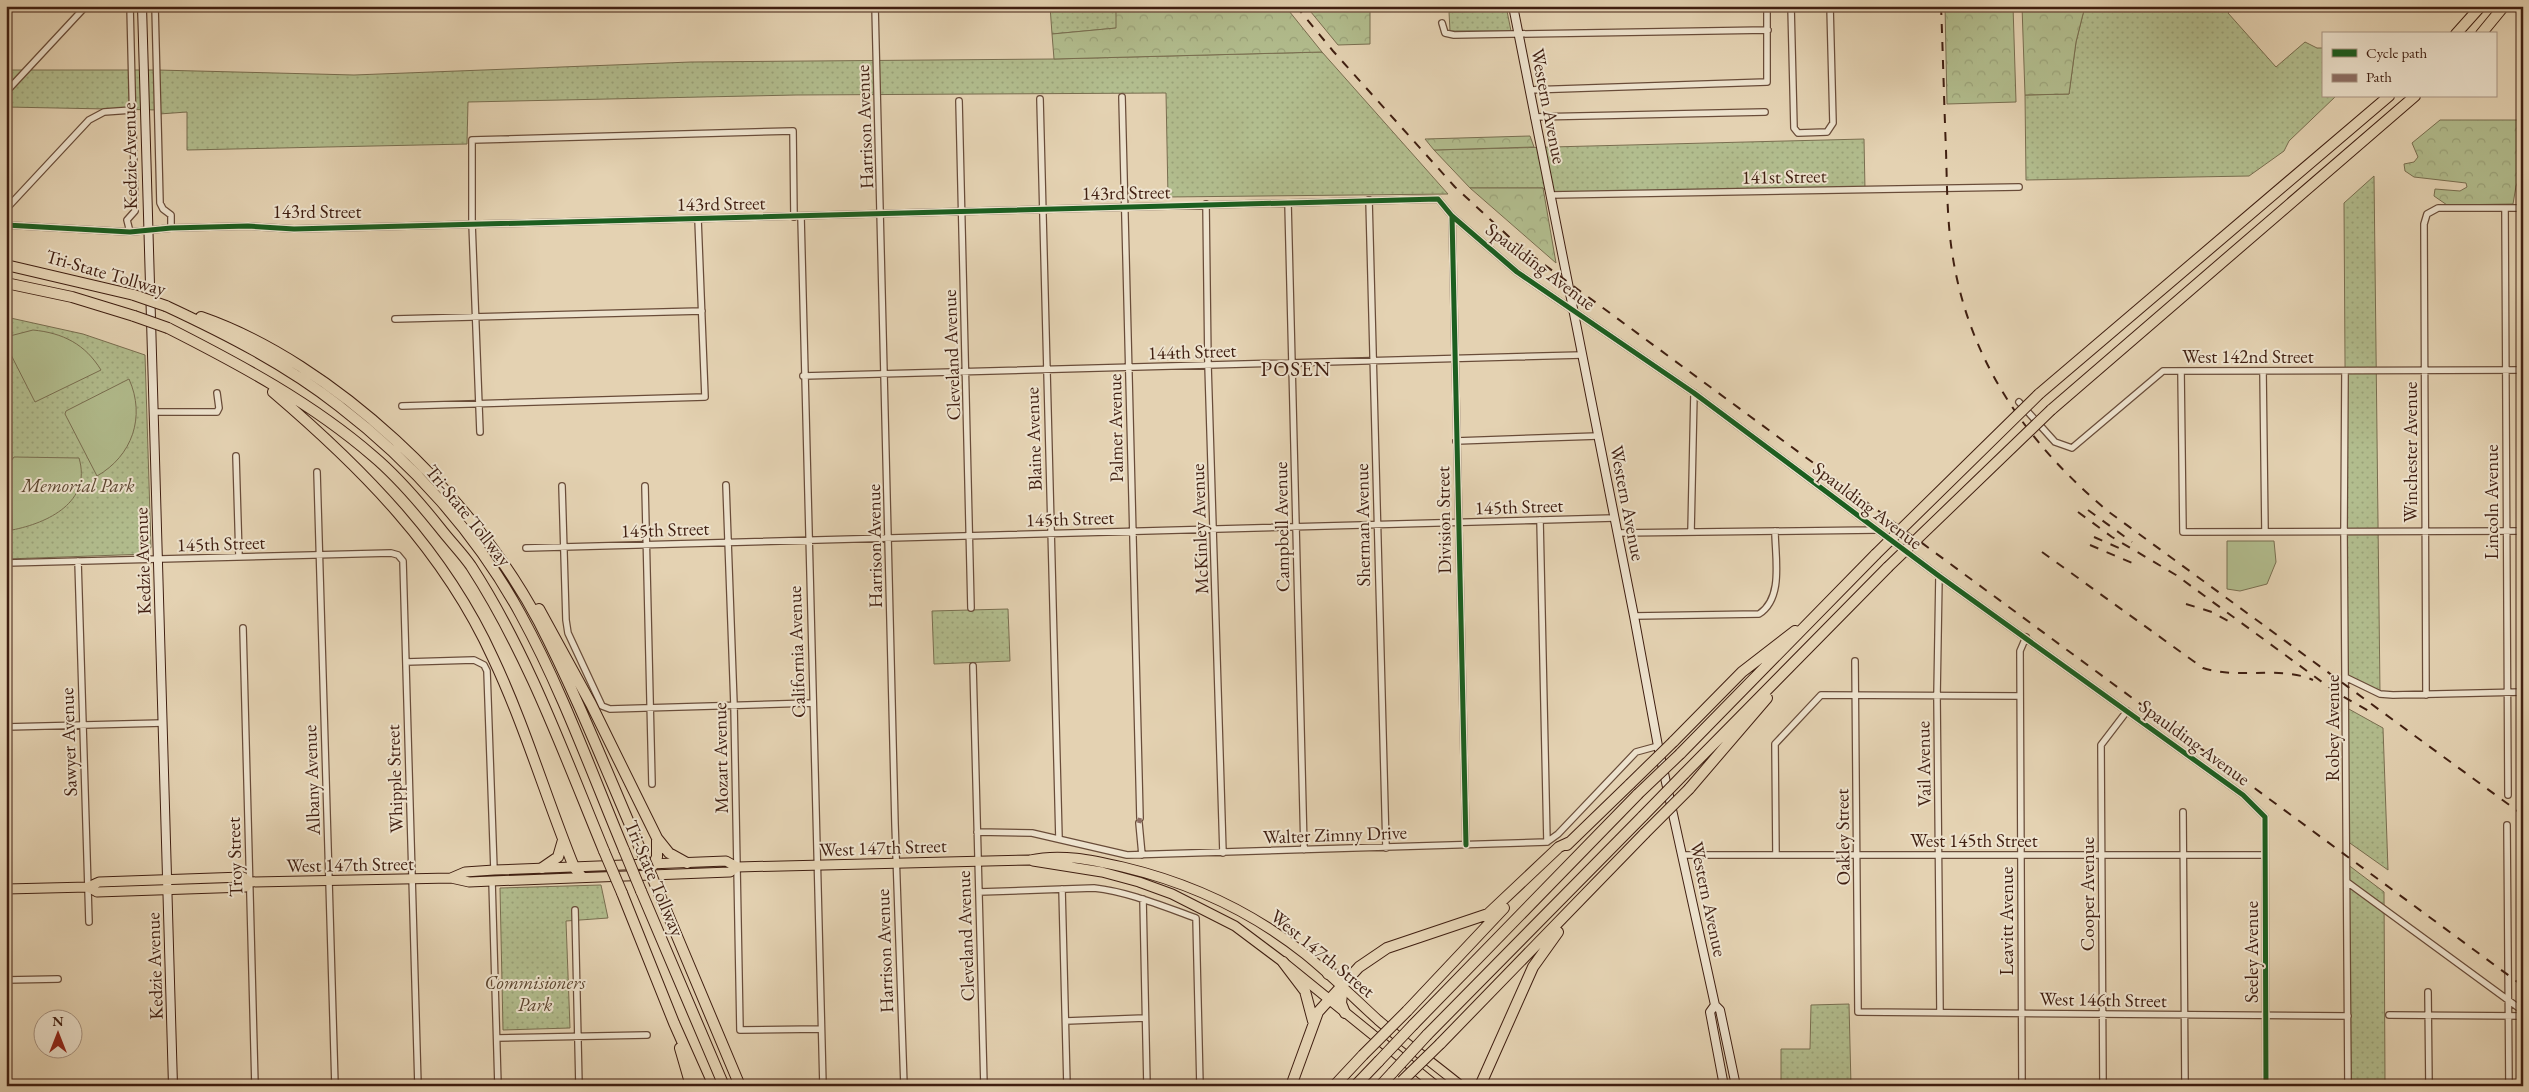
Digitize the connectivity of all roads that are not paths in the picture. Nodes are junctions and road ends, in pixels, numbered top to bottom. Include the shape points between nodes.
1 (86, 6) edge
2 (130, 6) edge
3 (142, 6) edge
4 (188, 6) edge
5 (875, 6) edge
6 (1513, 6) edge
7 (1767, 6) edge
8 (1791, 6) edge
9 (1830, 6) edge
10 (2481, 6) edge
11 (2504, 6) edge
12 (154, 7) edge
13 (1442, 23) dead end
14 (1768, 30) junction
15 (2458, 32) edge
16 (2483, 32) edge
17 (1518, 35) junction
18 (1529, 90) junction
19 (6, 92) edge
20 (1122, 97) dead end
21 (2386, 98) edge
22 (2413, 98) edge
23 (1040, 99) dead end
24 (959, 101) dead end
25 (132, 110) junction
26 (1764, 112) dead end
27 (1534, 116) junction
28 (2020, 187) dead end
29 (1550, 195) junction
30 (1369, 200) junction
31 (1288, 203) junction
32 (1206, 204) junction
33 (1125, 207) junction
34 (1044, 208) junction
35 (2505, 208) junction
36 (2523, 208) edge
37 (6, 209) edge
38 (962, 212) junction
39 (881, 213) junction
40 (1452, 216) junction
41 (797, 217) junction
42 (698, 219) junction
43 (472, 223) junction
44 (6, 225) edge
45 (171, 228) junction
46 (147, 231) junction
47 (130, 232) junction
48 (6, 265) edge
49 (6, 283) edge
50 (166, 306) junction
51 (702, 311) junction
52 (1574, 312) junction
53 (475, 316) junction
54 (395, 318) dead end
55 (1582, 355) junction
56 (1455, 359) junction
57 (1374, 361) junction
58 (1292, 363) junction
59 (240, 364) junction
60 (1208, 365) junction
61 (1129, 368) junction
62 (1047, 370) junction
63 (2425, 370) junction
64 (2506, 370) junction
65 (2523, 370) edge
66 (2181, 371) junction
67 (2263, 371) junction
68 (2345, 371) junction
69 (967, 372) junction
70 (884, 374) junction
71 (803, 376) junction
72 (217, 392) dead end
73 (1694, 393) junction
74 (2019, 402) dead end
75 (479, 404) junction
76 (402, 406) dead end
77 (153, 412) junction
78 (480, 432) dead end
79 (1598, 436) junction
80 (1456, 441) junction
81 (236, 456) dead end
82 (317, 472) dead end
83 (726, 485) dead end
84 (562, 486) dead end
85 (645, 486) dead end
86 (1614, 518) junction
87 (1540, 520) junction
88 (1458, 523) junction
89 (1376, 524) junction
90 (1296, 527) junction
91 (1214, 529) junction
92 (1876, 530) junction
93 (1774, 531) junction
94 (2426, 531) junction
95 (2506, 531) junction
96 (2523, 531) edge
97 (1133, 532) junction
98 (1691, 532) junction
99 (2265, 532) junction
100 (2344, 532) junction
101 (1617, 533) junction
102 (1051, 534) junction
103 (970, 536) junction
104 (889, 538) junction
105 (808, 541) junction
106 (727, 543) junction
107 (646, 545) junction
108 (564, 547) junction
109 (526, 548) dead end
110 (320, 555) junction
111 (497, 556) junction
112 (239, 557) junction
113 (158, 559) junction
114 (78, 561) junction
115 (403, 561) joint
116 (6, 563) edge
117 (1939, 576) junction
118 (971, 608) dead end
119 (1634, 616) junction
120 (1805, 626) junction
121 (243, 628) dead end
122 (2026, 637) junction
123 (1855, 661) dead end
124 (406, 662) junction
125 (973, 666) dead end
126 (1784, 672) junction
127 (2347, 678) junction
128 (2508, 692) junction
129 (2523, 692) edge
130 (2426, 695) junction
131 (1856, 696) junction
132 (1937, 696) junction
133 (2020, 696) junction
134 (812, 703) junction
135 (734, 705) junction
136 (650, 708) junction
137 (2127, 711) junction
138 (163, 723) junction
139 (83, 725) junction
140 (6, 727) edge
141 (1658, 746) junction
142 (652, 784) dead end
143 (2508, 796) dead end
144 (2183, 812) dead end
145 (2265, 817) joint
146 (2507, 825) dead end
147 (977, 832) junction
148 (562, 837) junction
149 (657, 838) junction
150 (1059, 839) junction
151 (1547, 842) junction
152 (1570, 842) junction
153 (1466, 845) junction
154 (1386, 848) junction
155 (1304, 850) junction
156 (1223, 853) junction
157 (1142, 855) junction
158 (1683, 855) junction
159 (1776, 855) junction
160 (1857, 855) junction
161 (1939, 855) junction
162 (2021, 855) junction
163 (2102, 855) junction
164 (2184, 855) junction
165 (2265, 855) junction
166 (1030, 860) junction
167 (978, 861) junction
168 (686, 863) junction
169 (654, 864) junction
170 (896, 864) junction
171 (817, 865) junction
172 (574, 867) junction
173 (737, 867) junction
174 (542, 868) junction
175 (494, 870) junction
176 (648, 874) junction
177 (581, 876) junction
178 (451, 878) junction
179 (412, 879) junction
180 (168, 880) junction
181 (329, 880) junction
182 (492, 881) junction
183 (249, 882) junction
184 (2348, 882) junction
185 (88, 887) junction
186 (6, 889) edge
187 (1062, 889) junction
188 (168, 890) junction
189 (979, 892) junction
190 (1143, 899) junction
191 (575, 910) dead end
192 (1570, 912) junction
193 (89, 922) dead end
194 (1283, 962) junction
195 (1328, 974) junction
196 (1350, 976) junction
197 (58, 979) dead end
198 (6, 980) edge
199 (1343, 986) junction
200 (2428, 992) dead end
201 (1329, 1000) junction
202 (2508, 1001) junction
203 (1715, 1005) junction
204 (2523, 1011) edge
205 (1858, 1012) joint
206 (1940, 1012) junction
207 (1345, 1013) junction
208 (2022, 1013) junction
209 (2103, 1014) junction
210 (2185, 1014) junction
211 (2266, 1015) junction
212 (2389, 1015) dead end
213 (2348, 1016) junction
214 (2428, 1016) junction
215 (2508, 1016) junction
216 (2523, 1016) edge
217 (1145, 1018) junction
218 (1066, 1021) junction
219 (1313, 1021) junction
220 (674, 1023) junction
221 (821, 1029) junction
222 (647, 1035) dead end
223 (578, 1036) junction
224 (497, 1038) junction
225 (725, 1049) junction
226 (1490, 1066) junction
227 (1400, 1083) edge
228 (173, 1086) edge
229 (255, 1086) edge
230 (335, 1086) edge
231 (418, 1086) edge
232 (498, 1086) edge
233 (580, 1086) edge
234 (691, 1086) edge
235 (702, 1086) edge
236 (724, 1086) edge
237 (740, 1086) edge
238 (746, 1086) edge
239 (823, 1086) edge
240 (904, 1086) edge
241 (984, 1086) edge
242 (1067, 1086) edge
243 (1147, 1086) edge
244 (1200, 1086) edge
245 (1290, 1086) edge
246 (1334, 1086) edge
247 (1355, 1086) edge
248 (1380, 1086) edge
249 (1436, 1086) edge
250 (1461, 1086) edge
251 (1480, 1086) edge
252 (1491, 1086) edge
253 (1724, 1086) edge
254 (1736, 1086) edge
255 (2022, 1086) edge
256 (2103, 1086) edge
257 (2185, 1086) edge
258 (2266, 1086) edge
259 (2348, 1086) edge
260 (2429, 1086) edge
261 (2509, 1086) edge

1 - 19 street
2 - 25 street
3 - 46 main road, Kedzie Avenue
4 - 12 street
5 - 39 street, Harrison Avenue
6 - 17 main road, Western Avenue
7 - 14 street
8 - 9 street via 1794,128 1798,133 1827,132 1833,123
10 - 15 highway
11 - 16 highway
12 - 45 street via 160,203 171,215
13 - 17 street via 1444,33 1454,35
14 - 17 street
14 - 18 street via 1769,79 1764,83
17 - 18 main road, Western Avenue
18 - 27 main road, Western Avenue
20 - 33 street, Palmer Avenue
21 - 120 highway, bridge via 2039,394
22 - 126 highway, bridge via 2051,410
23 - 34 street, Blaine Avenue
24 - 38 street, Cleveland Avenue
25 - 37 street via 104,112 90,120
25 - 47 street via 135,211 127,220
26 - 27 street
27 - 29 main road, Western Avenue
28 - 29 street, 141st Street
29 - 52 main road, Western Avenue
30 - 31 street, 143rd Street
30 - 40 street, 143rd Street via 1438,199
30 - 57 street, Sherman Avenue
31 - 32 street, 143rd Street
31 - 58 street, Campbell Avenue
32 - 33 street, 143rd Street
32 - 60 street, McKinley Avenue
33 - 34 street, 143rd Street
33 - 61 street, Palmer Avenue
34 - 38 street, 143rd Street
34 - 62 street, Blaine Avenue
35 - 36 street
35 - 63 street, Winchester Avenue via 2442,208 2430,211 2425,218 2422,233
35 - 64 street, Lincoln Avenue
38 - 39 street, 143rd Street
38 - 69 street, Cleveland Avenue
39 - 41 street, 143rd Street
39 - 70 street, Harrison Avenue
40 - 52 street, Spaulding Avenue via 1517,272
40 - 56 street, Division Street
41 - 42 street, 143rd Street
41 - 43 street, California Avenue via 793,131 472,140
41 - 71 street, California Avenue
42 - 43 street, 143rd Street
42 - 51 street
43 - 45 street, 143rd Street via 294,229 248,226
43 - 53 street
44 - 47 street, 143rd Street
45 - 46 street, 143rd Street
46 - 47 street, 143rd Street
46 - 77 main road, Kedzie Avenue
48 - 50 highway, Tri-State Tollway, bridge via 134,294
49 - 59 highway, Tri-State Tollway, bridge via 72,296 134,316 168,328
50 - 111 highway via 239,332 336,391 415,459 456,502
50 - 236 highway, Tri-State Tollway, bridge via 272,361 338,405 390,449 435,495 487,560 521,615 552,679
51 - 53 street
51 - 75 street via 705,397
52 - 55 main road, Western Avenue
52 - 73 street, Spaulding Avenue
53 - 54 street
53 - 75 street
55 - 56 street, 144th Street
55 - 79 main road, Western Avenue
56 - 57 street, 144th Street
56 - 80 street, Division Street
57 - 58 street, 144th Street
57 - 89 street, Sherman Avenue
58 - 60 street, 144th Street
58 - 90 street, Campbell Avenue
59 - 148 highway via 353,463 406,521 438,564 480,632 496,665
59 - 220 highway, Tri-State Tollway, bridge via 374,456 418,502 470,565 503,620 534,683
60 - 61 street, 144th Street
60 - 91 street, McKinley Avenue
61 - 62 street, 144th Street
61 - 97 street, Palmer Avenue
62 - 69 street, 144th Street
62 - 102 street, Blaine Avenue
63 - 64 street, West 142nd Street
63 - 68 street, West 142nd Street
63 - 94 street, Winchester Avenue
64 - 65 street, West 142nd Street
64 - 95 street, Lincoln Avenue
66 - 67 street, West 142nd Street
66 - 74 street, West 142nd Street via 2163,371 2072,448 2055,442
66 - 99 street via 2183,532
67 - 68 street, West 142nd Street
67 - 99 street
68 - 100 street, Robey Avenue
69 - 70 street, 144th Street
69 - 103 street, Cleveland Avenue
70 - 71 street, 144th Street
70 - 104 street, Harrison Avenue
71 - 105 street, California Avenue
72 - 77 street via 217,412
73 - 92 street, Spaulding Avenue
73 - 98 street
75 - 76 street
75 - 78 street
77 - 113 main road, Kedzie Avenue
79 - 80 street
79 - 86 main road, Western Avenue
80 - 88 street, Division Street
81 - 112 street
82 - 110 street, Albany Avenue
83 - 106 street, Mozart Avenue
84 - 108 street
85 - 107 street
86 - 87 street, 145th Street
86 - 101 main road, Western Avenue
87 - 88 street, 145th Street
87 - 151 street
88 - 89 street, 145th Street
88 - 153 street, Division Street
89 - 90 street, 145th Street
89 - 154 street, Sherman Avenue
90 - 91 street, 145th Street
90 - 155 street, Campbell Avenue
91 - 97 street, 145th Street
91 - 156 street, McKinley Avenue
92 - 93 street
92 - 117 street, Spaulding Avenue
93 - 98 street
93 - 119 street via 1775,590 1765,610 1759,614
94 - 95 street
94 - 100 street
94 - 130 street, Winchester Avenue
95 - 96 street
95 - 128 street, Lincoln Avenue
97 - 102 street, 145th Street
97 - 157 street, Palmer Avenue
98 - 101 street
99 - 100 street
100 - 127 street, Robey Avenue
101 - 119 main road, Western Avenue
102 - 103 street, 145th Street
102 - 150 street, Blaine Avenue
103 - 104 street, 145th Street
103 - 118 street, Cleveland Avenue
104 - 105 street, 145th Street
104 - 170 street, Harrison Avenue
105 - 106 street, 145th Street
105 - 134 street, California Avenue
106 - 107 street, 145th Street
106 - 135 street, Mozart Avenue
107 - 108 street, 145th Street
107 - 136 street
108 - 109 street, 145th Street
108 - 136 street via 568,633 602,706 610,709
110 - 112 street, 145th Street
110 - 115 street, 145th Street via 391,553
110 - 181 street, Albany Avenue
111 - 149 highway via 510,566 547,623
111 - 225 highway, bridge via 539,622
112 - 113 street, 145th Street
113 - 114 street, 145th Street
113 - 138 main road, Kedzie Avenue
114 - 116 street, 145th Street
114 - 139 street, Sawyer Avenue
115 - 124 street, Whipple Street
117 - 122 street, Spaulding Avenue
117 - 132 street, Vail Avenue
119 - 141 main road, Western Avenue
120 - 152 highway, bridge via 1787,635 1742,672
120 - 247 highway, bridge
121 - 183 street, Troy Street
122 - 133 street, Leavitt Avenue via 2020,651
122 - 137 street, Spaulding Avenue
123 - 131 street, Oakley Street
124 - 175 street via 474,660 484,665 487,671
124 - 179 street, Whipple Street
125 - 147 street, Cleveland Avenue
126 - 192 highway, bridge via 1766,700 1689,789
126 - 248 highway, bridge
127 - 130 street via 2380,694
127 - 184 street, Robey Avenue
128 - 129 street
128 - 130 street
128 - 143 street, Lincoln Avenue
131 - 132 street
131 - 159 street via 1821,695 1775,744
131 - 160 street, Oakley Street
132 - 133 street
132 - 161 street, Vail Avenue
133 - 162 street, Leavitt Avenue
134 - 135 street
134 - 171 street, California Avenue
135 - 136 street
135 - 173 street, Mozart Avenue
136 - 142 street
137 - 145 street, Spaulding Avenue via 2243,795
137 - 163 street, Cooper Avenue via 2101,745
138 - 139 street
138 - 180 main road, Kedzie Avenue
139 - 140 street
139 - 185 street, Sawyer Avenue
141 - 151 street via 1636,752
141 - 158 main road, Western Avenue
144 - 164 street
145 - 165 street, Seeley Avenue
146 - 202 street
147 - 150 street, Walter Zimny Drive via 1032,833
147 - 167 street, Cleveland Avenue
148 - 172 highway
148 - 174 highway via 560,855
149 - 168 highway via 669,854
149 - 169 highway via 658,855
150 - 157 street, Walter Zimny Drive via 1127,855
151 - 153 street, Walter Zimny Drive
152 - 196 highway via 1559,847 1488,914 1387,948
152 - 246 highway, bridge
153 - 154 street, Walter Zimny Drive
154 - 155 street, Walter Zimny Drive
155 - 156 street, Walter Zimny Drive
156 - 157 street, Walter Zimny Drive
158 - 159 street, West 145th Street
158 - 203 main road, Western Avenue
159 - 160 street, West 145th Street
160 - 161 street, West 145th Street
160 - 205 street, Oakley Street
161 - 162 street, West 145th Street
161 - 206 street, Vail Avenue
162 - 163 street, West 145th Street
162 - 208 street, Leavitt Avenue
163 - 164 street, West 145th Street
163 - 209 street, Cooper Avenue
164 - 165 street, West 145th Street
164 - 210 street
165 - 211 street, Seeley Avenue
166 - 167 main road, West 147th Street
166 - 194 main road, West 147th Street via 1102,872 1172,894 1234,926
166 - 195 main road, West 147th Street via 1051,856 1106,863 1192,888 1264,924
167 - 170 main road, West 147th Street
167 - 189 street, Cleveland Avenue
168 - 169 main road, West 147th Street
168 - 173 main road, West 147th Street via 726,862
169 - 172 main road, West 147th Street
169 - 176 highway
170 - 171 main road, West 147th Street
170 - 240 street, Harrison Avenue
171 - 173 main road, West 147th Street
171 - 221 street, California Avenue
172 - 174 main road, West 147th Street
172 - 177 highway
173 - 176 main road, West 147th Street via 730,872
173 - 221 street, Mozart Avenue via 740,1030
174 - 175 main road, West 147th Street
175 - 178 main road, West 147th Street via 465,872
176 - 177 main road, West 147th Street
177 - 182 main road, West 147th Street
178 - 179 main road, West 147th Street
178 - 182 main road, West 147th Street via 469,882
179 - 181 main road, West 147th Street
179 - 231 street, Whipple Street
180 - 183 main road, West 147th Street via 243,877
180 - 185 main road, West 147th Street via 99,882
180 - 188 main road, Kedzie Avenue
181 - 183 main road, West 147th Street
181 - 230 street, Albany Avenue
182 - 224 street
183 - 188 main road, West 147th Street via 246,887
183 - 229 street, Troy Street
184 - 202 street
184 - 213 street, Robey Avenue
185 - 186 main road
185 - 188 main road via 98,892
185 - 193 street, Sawyer Avenue
187 - 189 street
187 - 190 street via 1108,890
187 - 218 street
188 - 228 main road, Kedzie Avenue
189 - 241 street, Cleveland Avenue
190 - 217 street
190 - 244 street via 1196,918
191 - 223 street
192 - 226 highway via 1533,968
192 - 227 highway, bridge
194 - 201 main road, West 147th Street
194 - 219 highway via 1306,991
195 - 196 highway
195 - 199 main road, West 147th Street
196 - 199 highway
197 - 198 street
199 - 201 highway
199 - 207 highway via 1341,1002
199 - 250 main road, West 147th Street via 1379,1020
200 - 214 street
201 - 207 main road, West 147th Street
201 - 219 highway
202 - 204 street
202 - 215 street
203 - 253 main road, Western Avenue via 1710,1012
203 - 254 main road, Western Avenue via 1720,1010
205 - 206 street, West 146th Street
206 - 208 street, West 146th Street
207 - 249 main road, West 147th Street
208 - 209 street, West 146th Street
208 - 255 street, Leavitt Avenue
209 - 210 street, West 146th Street
209 - 256 street, Cooper Avenue
210 - 211 street, West 146th Street
210 - 257 street
211 - 213 street, West 146th Street
211 - 258 street, Seeley Avenue
212 - 214 street
213 - 259 street, Robey Avenue
214 - 215 street
214 - 260 street
215 - 216 street
215 - 261 street
217 - 218 street
217 - 243 street
218 - 242 street
219 - 245 highway
220 - 234 highway
220 - 235 highway, Tri-State Tollway
221 - 239 street, California Avenue
222 - 223 street
223 - 224 street
223 - 233 street
224 - 232 street
225 - 237 highway
225 - 238 highway
226 - 251 highway
226 - 252 highway

